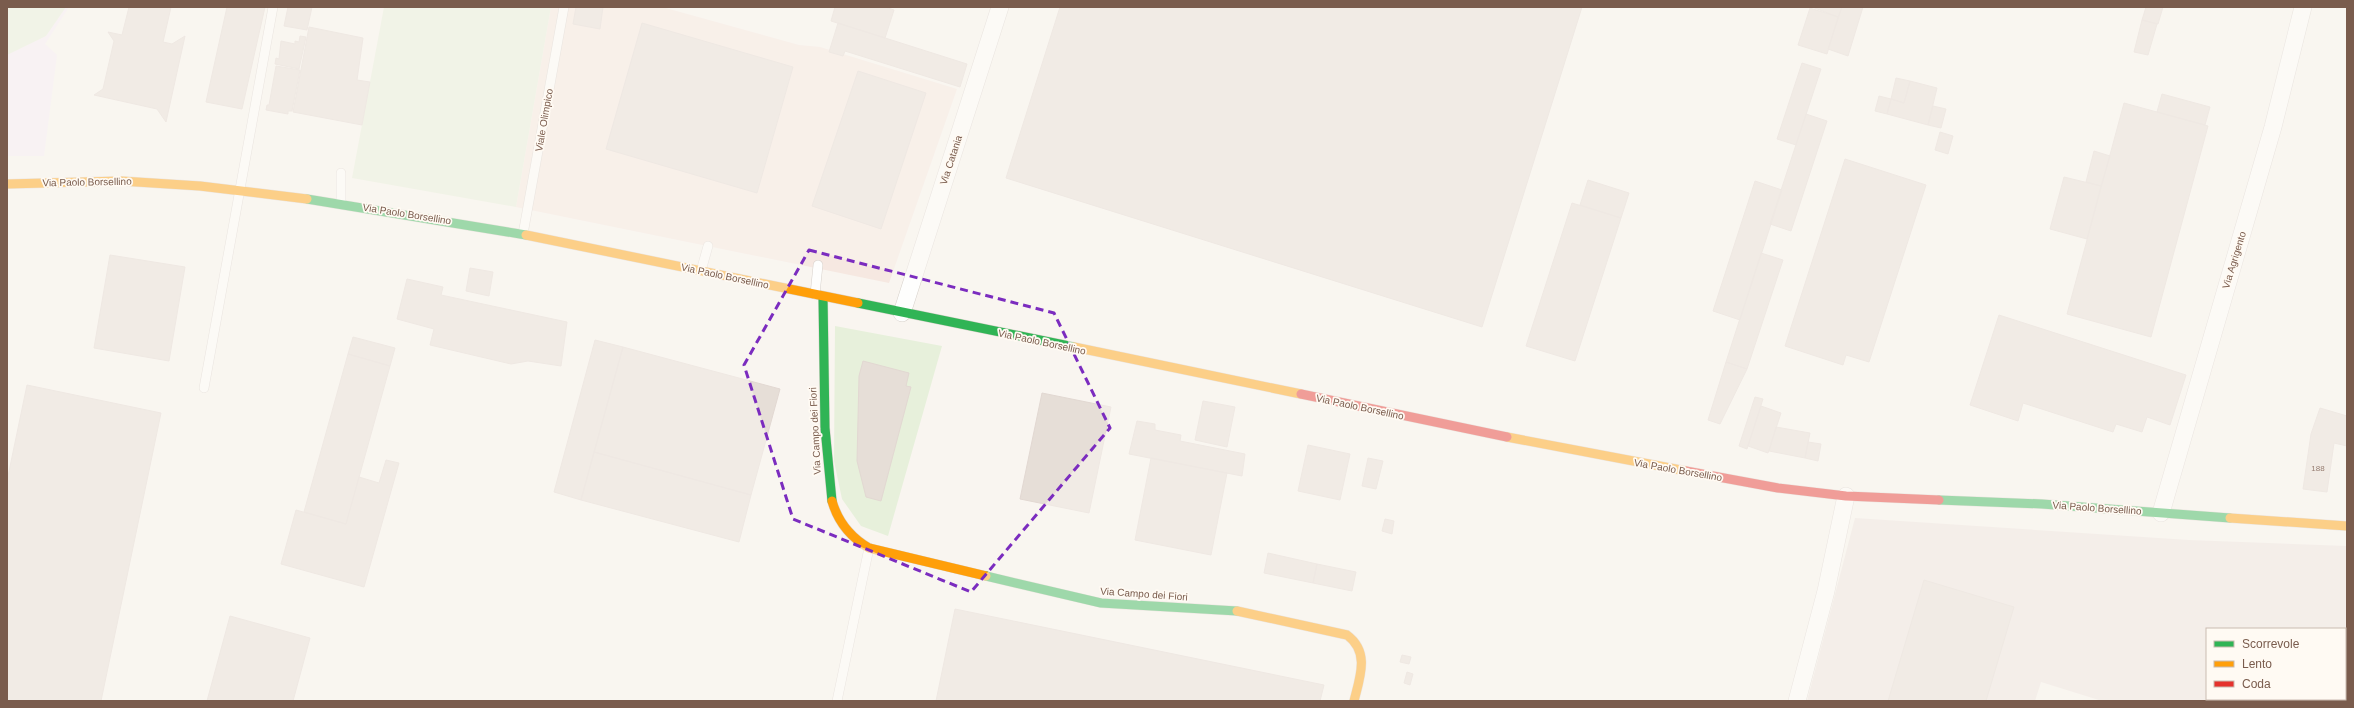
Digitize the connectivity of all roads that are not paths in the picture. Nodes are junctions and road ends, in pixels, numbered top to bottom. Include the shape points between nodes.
1 (273, 7) edge
2 (564, 7) edge
3 (1000, 7) edge
4 (2303, 7) edge
5 (341, 173) dead end
6 (7, 184) edge
7 (239, 190) junction
8 (341, 204) junction
9 (523, 234) junction
10 (708, 246) dead end
11 (818, 265) dead end
12 (701, 271) junction
13 (819, 296) junction
14 (902, 313) junction
15 (204, 388) dead end
16 (1846, 496) junction
17 (2161, 513) junction
18 (2347, 526) edge
19 (869, 548) junction
20 (837, 701) edge
21 (1354, 701) edge
22 (1797, 701) edge

1 - 7 lane
2 - 9 lane, Viale Olimpico
3 - 14 street, Via Catania
4 - 17 street, Via Agrigento via 2273,127
5 - 8 lane
6 - 7 main road, Via Paolo Borsellino via 121,181
7 - 8 main road, Via Paolo Borsellino
7 - 15 lane
8 - 9 main road, Via Paolo Borsellino
9 - 12 main road, Via Paolo Borsellino
10 - 12 lane
11 - 13 lane
12 - 13 main road, Via Paolo Borsellino
13 - 14 main road, Via Paolo Borsellino
13 - 19 main road, Via Campo dei Fiori via 830,498 836,516 846,530 858,542
14 - 16 main road, Via Paolo Borsellino via 1611,458 1778,488
16 - 17 main road, Via Paolo Borsellino via 2042,504
16 - 22 street via 1826,591
17 - 18 main road, Via Paolo Borsellino
19 - 20 lane
19 - 21 main road, Via Campo dei Fiori via 1101,603 1239,611 1347,635 1354,639 1362,650 1362,668

